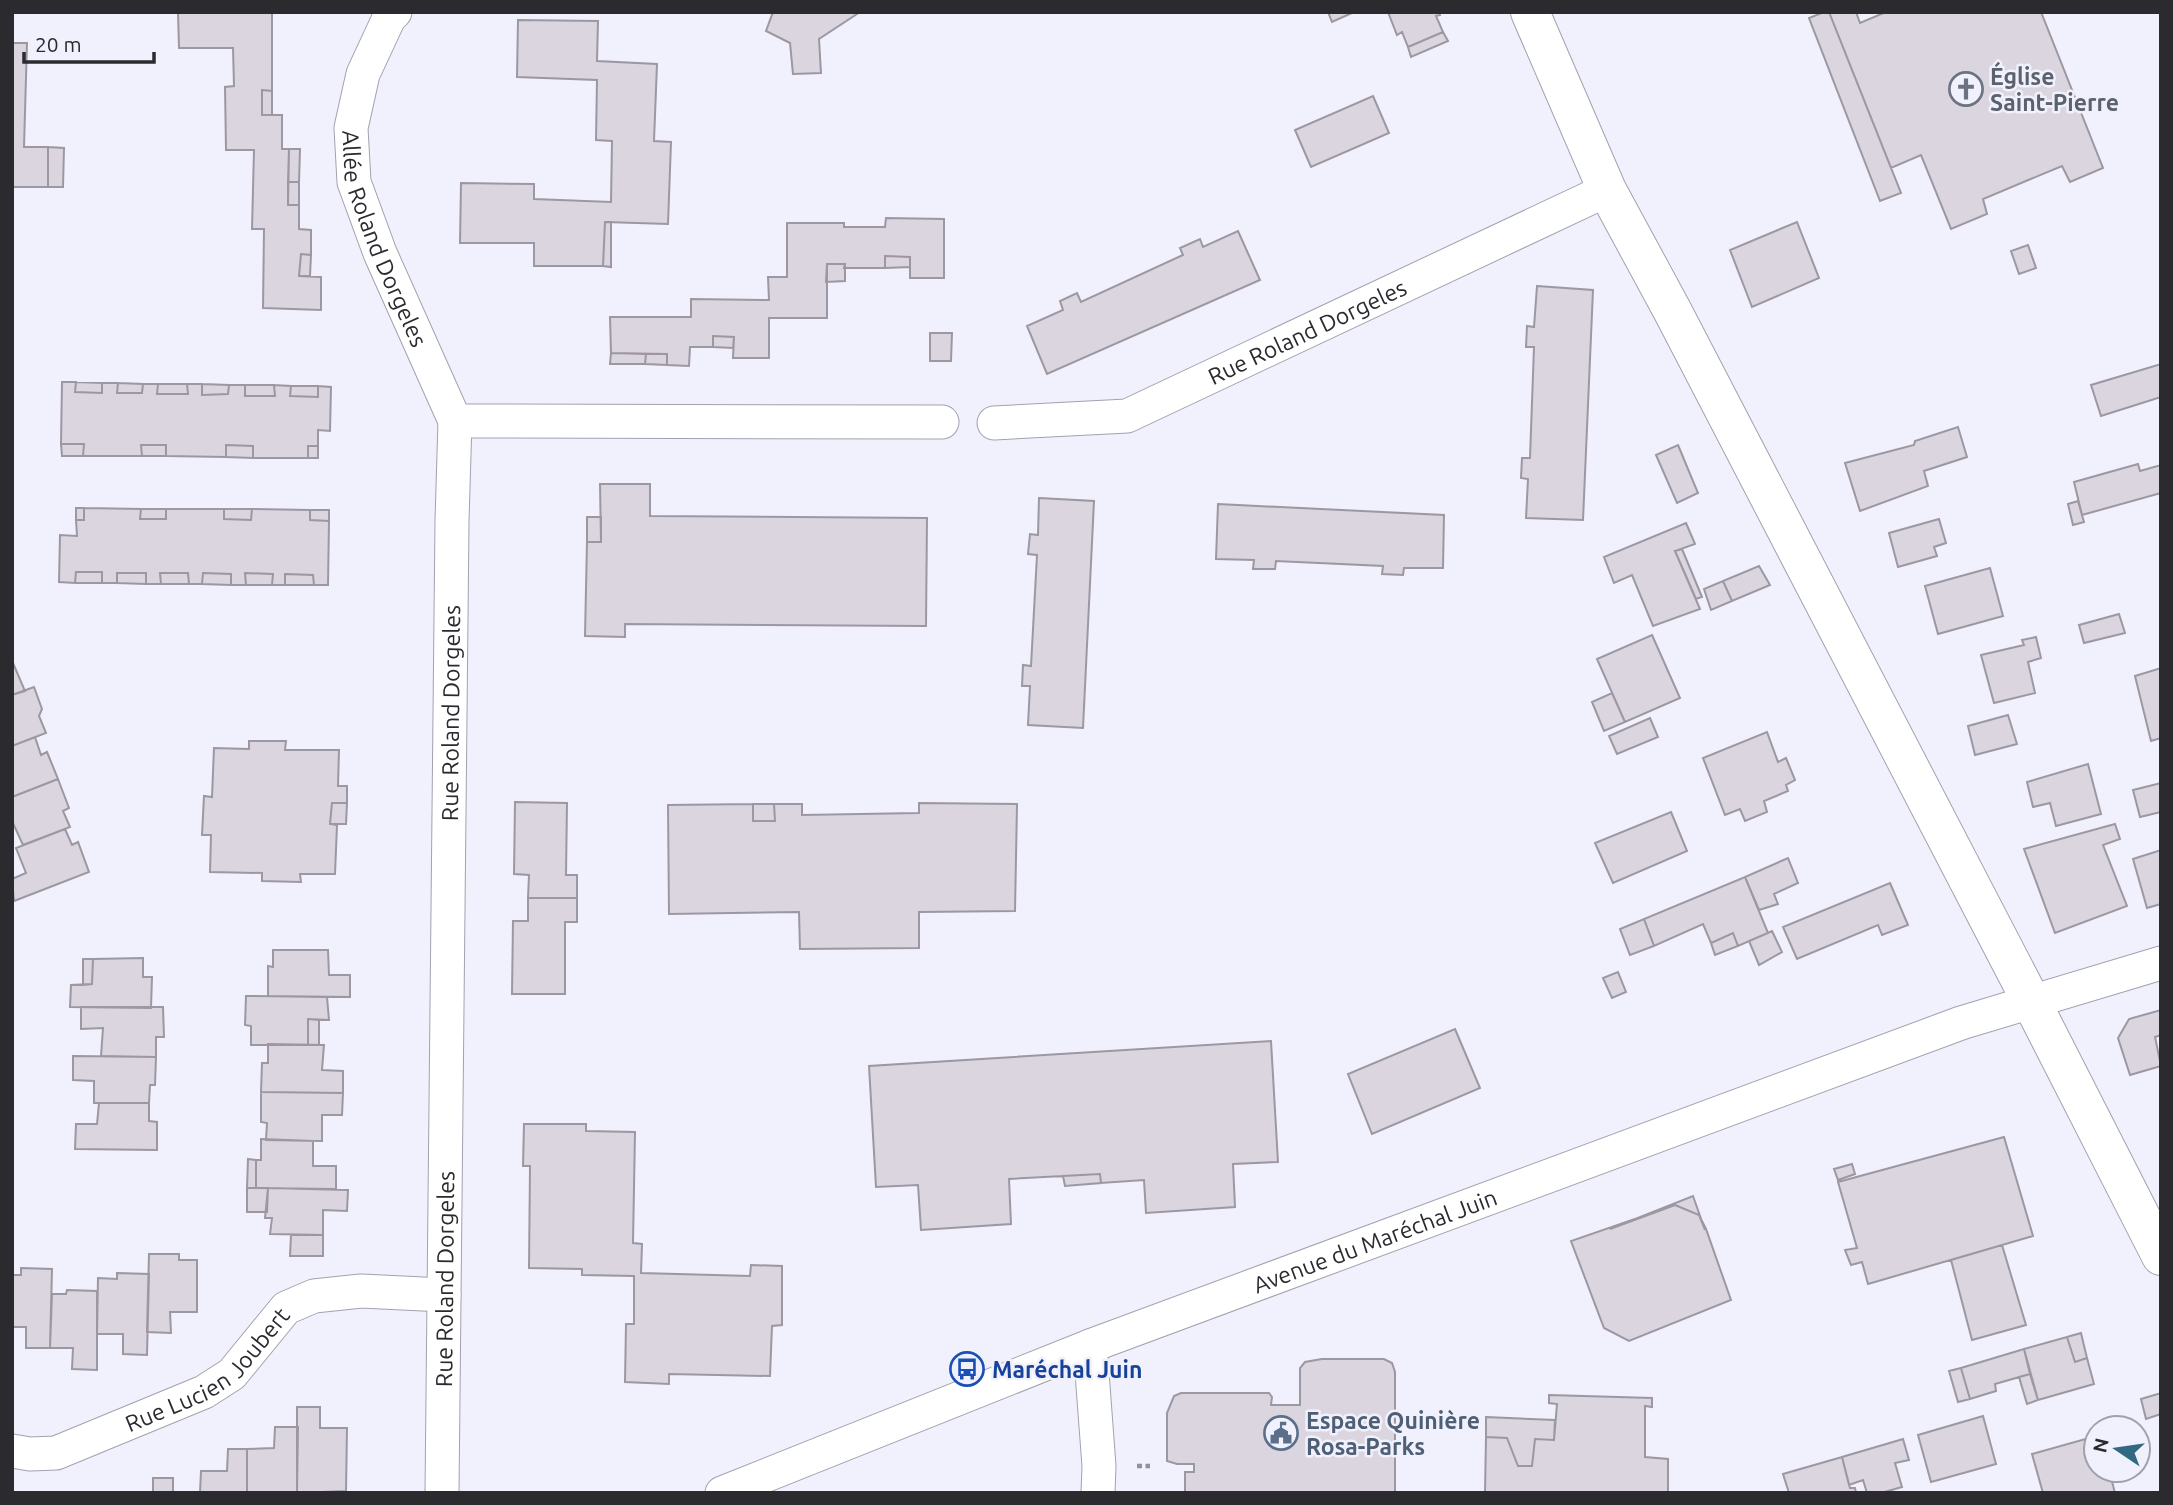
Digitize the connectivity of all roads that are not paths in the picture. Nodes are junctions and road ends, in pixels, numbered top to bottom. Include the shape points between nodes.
1 (395, 12) edge
2 (1530, 12) edge
3 (1607, 190) junction
4 (455, 421) junction
5 (942, 422) dead end
6 (994, 423) dead end
7 (2161, 963) edge
8 (2031, 1001) junction
9 (2161, 1256) edge
10 (444, 1295) junction
11 (1090, 1346) junction
12 (12, 1451) edge
13 (442, 1493) edge
14 (722, 1493) edge
15 (1098, 1493) edge

1 - 4 street, Allée Roland Dorgeles via 363,74 351,128 354,182 380,253
2 - 3 street
3 - 6 street, Rue Roland Dorgeles via 1126,416
3 - 8 street
4 - 5 street
4 - 10 street, Rue Roland Dorgeles
7 - 8 street, Avenue du Maréchal Juin
8 - 9 street
8 - 11 street, Avenue du Maréchal Juin
10 - 12 street, Rue Lucien Joubert via 361,1291 314,1296 286,1308 232,1374 204,1392 56,1452
10 - 13 street, Rue Roland Dorgeles
11 - 14 street, Avenue du Maréchal Juin
11 - 15 street

